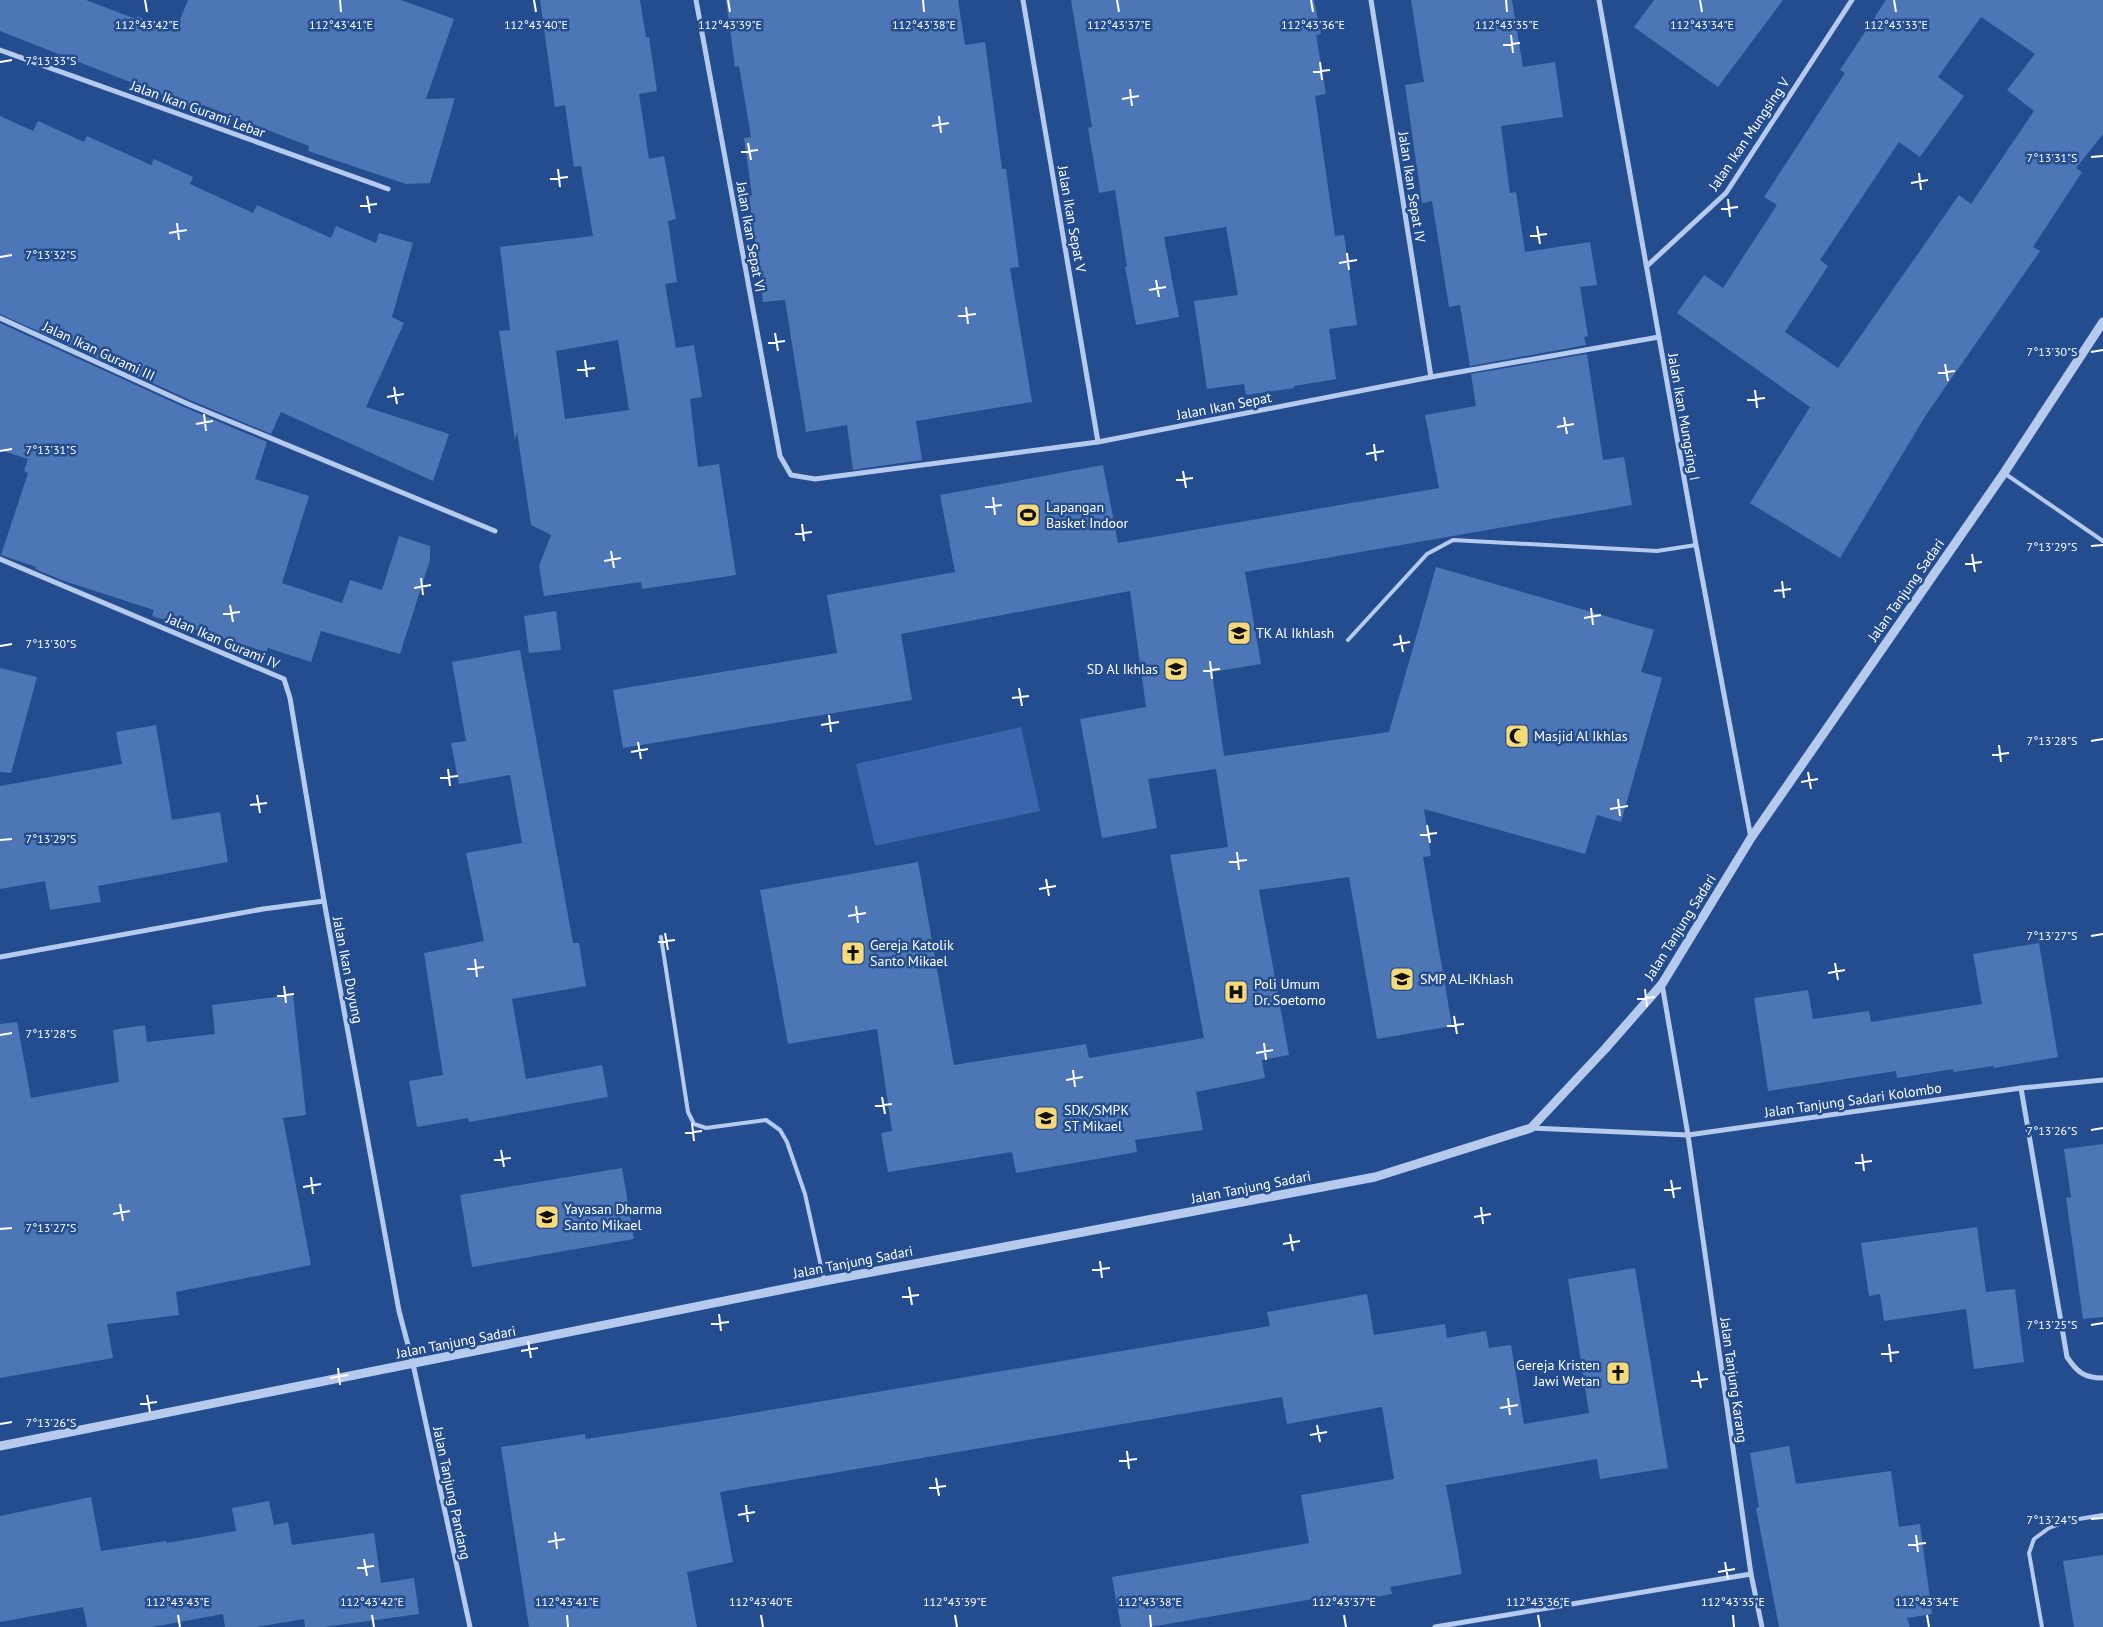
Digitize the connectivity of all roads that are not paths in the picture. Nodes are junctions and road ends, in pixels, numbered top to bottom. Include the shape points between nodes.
1 (696, 0) edge
2 (1023, 0) edge
3 (1371, 0) edge
4 (1599, 0) edge
5 (1852, 0) edge
6 (0, 50) edge
7 (388, 189) dead end
8 (1647, 266) junction
9 (0, 318) edge
10 (2103, 322) edge
11 (1658, 337) junction
12 (1431, 377) junction
13 (1098, 442) junction
14 (2004, 473) junction
15 (791, 475) joint
16 (495, 531) dead end
17 (2103, 541) edge
18 (1696, 545) junction
19 (0, 558) edge
20 (1348, 640) dead end
21 (1751, 838) junction
22 (324, 901) junction
23 (661, 937) dead end
24 (0, 956) edge
25 (1662, 984) junction
26 (2103, 1080) edge
27 (2022, 1088) junction
28 (1531, 1128) junction
29 (1688, 1135) junction
30 (824, 1281) junction
31 (413, 1364) junction
32 (2103, 1378) edge
33 (0, 1446) edge
34 (2103, 1515) edge
35 (1751, 1574) junction
36 (470, 1627) edge
37 (1435, 1627) edge
38 (1762, 1627) edge
39 (2042, 1627) edge

1 - 15 street, Jalan Ikan Sepat VI via 780,456
2 - 13 street, Jalan Ikan Sepat V
3 - 12 street, Jalan Ikan Sepat IV
4 - 8 street, Jalan Ikan Mungsing I
5 - 8 street, Jalan Ikan Mungsing V via 1726,193
6 - 7 street, Jalan Ikan Gurami Lebar
8 - 11 street, Jalan Ikan Mungsing I
9 - 16 street, Jalan Ikan Gurami III via 188,404
10 - 14 street, Jalan Tanjung Sadari
11 - 12 street, Jalan Ikan Sepat
11 - 18 street, Jalan Ikan Mungsing I
12 - 13 street, Jalan Ikan Sepat
13 - 15 street, Jalan Ikan Sepat via 815,479
14 - 17 lane
14 - 21 street, Jalan Tanjung Sadari
18 - 20 lane via 1657,551 1453,540 1428,554
18 - 21 street, Jalan Ikan Mungsing I
19 - 22 street, Jalan Ikan Gurami IV via 284,679 290,698
21 - 25 street, Jalan Tanjung Sadari
22 - 24 street, Jalan Ikan Duyung
22 - 31 street, Jalan Ikan Duyung via 397,1301
23 - 30 lane via 688,1112 694,1124 706,1128 766,1120 780,1130 805,1194
25 - 28 street, Jalan Tanjung Sadari
25 - 29 street, Jalan Tanjung Karang
26 - 27 street, Jalan Tanjung Sadari Kolombo
27 - 29 street, Jalan Tanjung Sadari Kolombo
27 - 32 street via 2067,1357 2077,1371 2092,1378
28 - 29 street
28 - 30 street, Jalan Tanjung Sadari via 1375,1178
29 - 35 street, Jalan Tanjung Karang
30 - 31 street, Jalan Tanjung Sadari
31 - 33 street, Jalan Tanjung Sadari
31 - 36 street, Jalan Tanjung Pandang
34 - 39 lane via 2067,1521 2034,1539 2029,1553
35 - 37 street
35 - 38 street, Jalan Tanjung Karang

